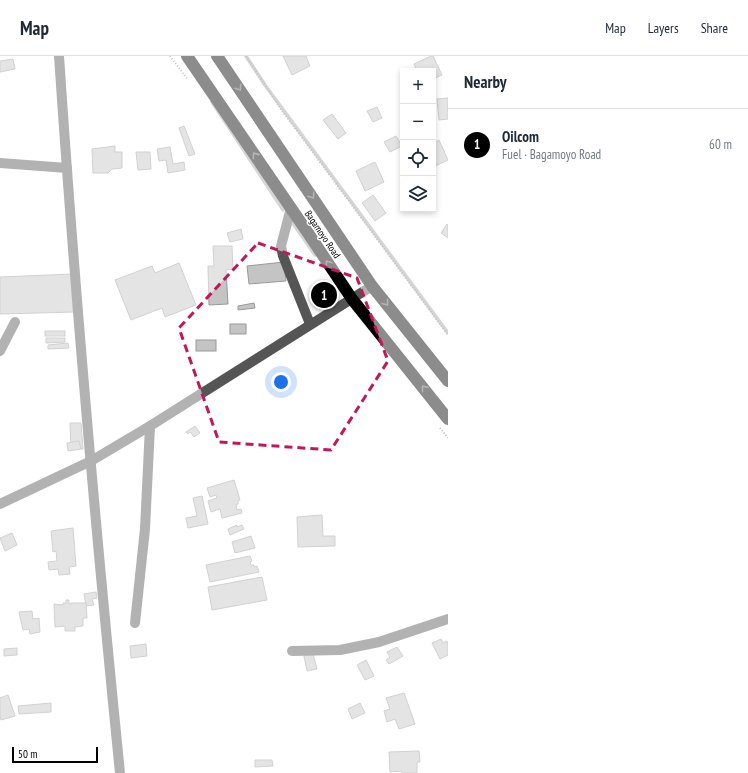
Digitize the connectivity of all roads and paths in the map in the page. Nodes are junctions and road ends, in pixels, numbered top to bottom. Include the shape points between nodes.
1 (59, 56) edge
2 (187, 56) edge
3 (217, 56) edge
4 (246, 56) edge
5 (0, 163) edge
6 (67, 168) junction
7 (291, 208) junction
8 (372, 286) junction
9 (352, 300) junction
10 (16, 322) dead end
11 (310, 324) junction
12 (448, 335) edge
13 (0, 351) edge
14 (448, 381) edge
15 (448, 419) edge
16 (150, 426) junction
17 (91, 460) junction
18 (0, 504) edge
19 (448, 619) edge
20 (135, 623) dead end
21 (292, 651) dead end
22 (120, 773) edge

1 - 6 street
7 -> 2 highway, Bagamoyo Road
3 -> 8 highway, Bagamoyo Road
4 - 12 path via 280,108
5 - 6 street
6 - 17 street
9 -> 7 highway, Bagamoyo Road
7 - 11 street via 281,246
8 - 9 street
8 -> 14 highway, Bagamoyo Road
9 - 11 street
15 -> 9 highway, Bagamoyo Road
10 - 13 street
11 - 16 street
16 - 17 street
16 - 20 street via 145,529
17 - 18 street
17 - 22 street
19 - 21 street via 380,642 340,650

